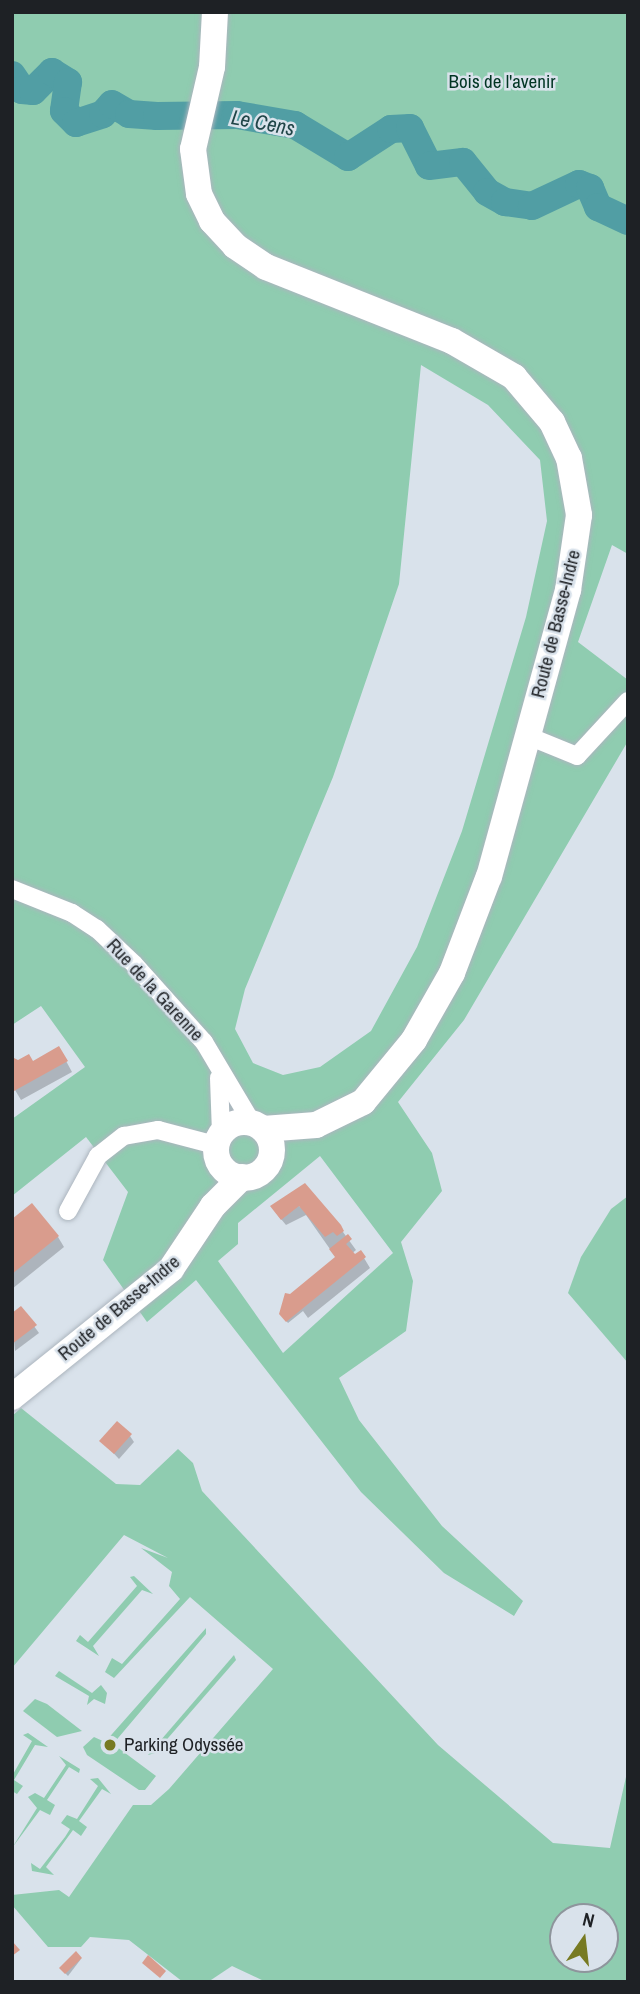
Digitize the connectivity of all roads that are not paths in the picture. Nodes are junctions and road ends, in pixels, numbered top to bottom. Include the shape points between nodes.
1 (215, 12) edge
2 (628, 701) edge
3 (528, 736) junction
4 (12, 889) edge
5 (215, 1061) junction
6 (316, 1125) junction
7 (258, 1126) junction
8 (219, 1146) junction
9 (270, 1159) junction
10 (242, 1177) junction
11 (213, 1206) junction
12 (68, 1211) dead end
13 (12, 1397) edge

1 - 3 main road, Route de Basse-Indre via 212,67 195,134 199,194 212,221 234,246 266,267 485,358 514,377 551,422 569,458 577,491 577,539 568,590
2 - 3 street via 577,756
3 - 6 main road, Route de Basse-Indre via 481,899 452,973 390,1074 363,1102
4 - 5 street, Rue de la Garenne via 97,929 189,1024
5 - 7 street, Rue de la Garenne
5 - 8 street, Rue de la Garenne via 223,1108
6 - 7 main road, Route de Basse-Indre
6 - 9 main road, Route de Basse-Indre
7 - 8 main road via 235,1123
7 - 9 main road via 270,1139
8 - 10 main road via 231,1175
8 - 11 main road, Route de Basse-Indre
8 - 12 street via 158,1130 124,1136 98,1156
9 - 10 main road via 262,1173
10 - 11 main road, Route de Basse-Indre
11 - 13 main road, Route de Basse-Indre via 171,1269

